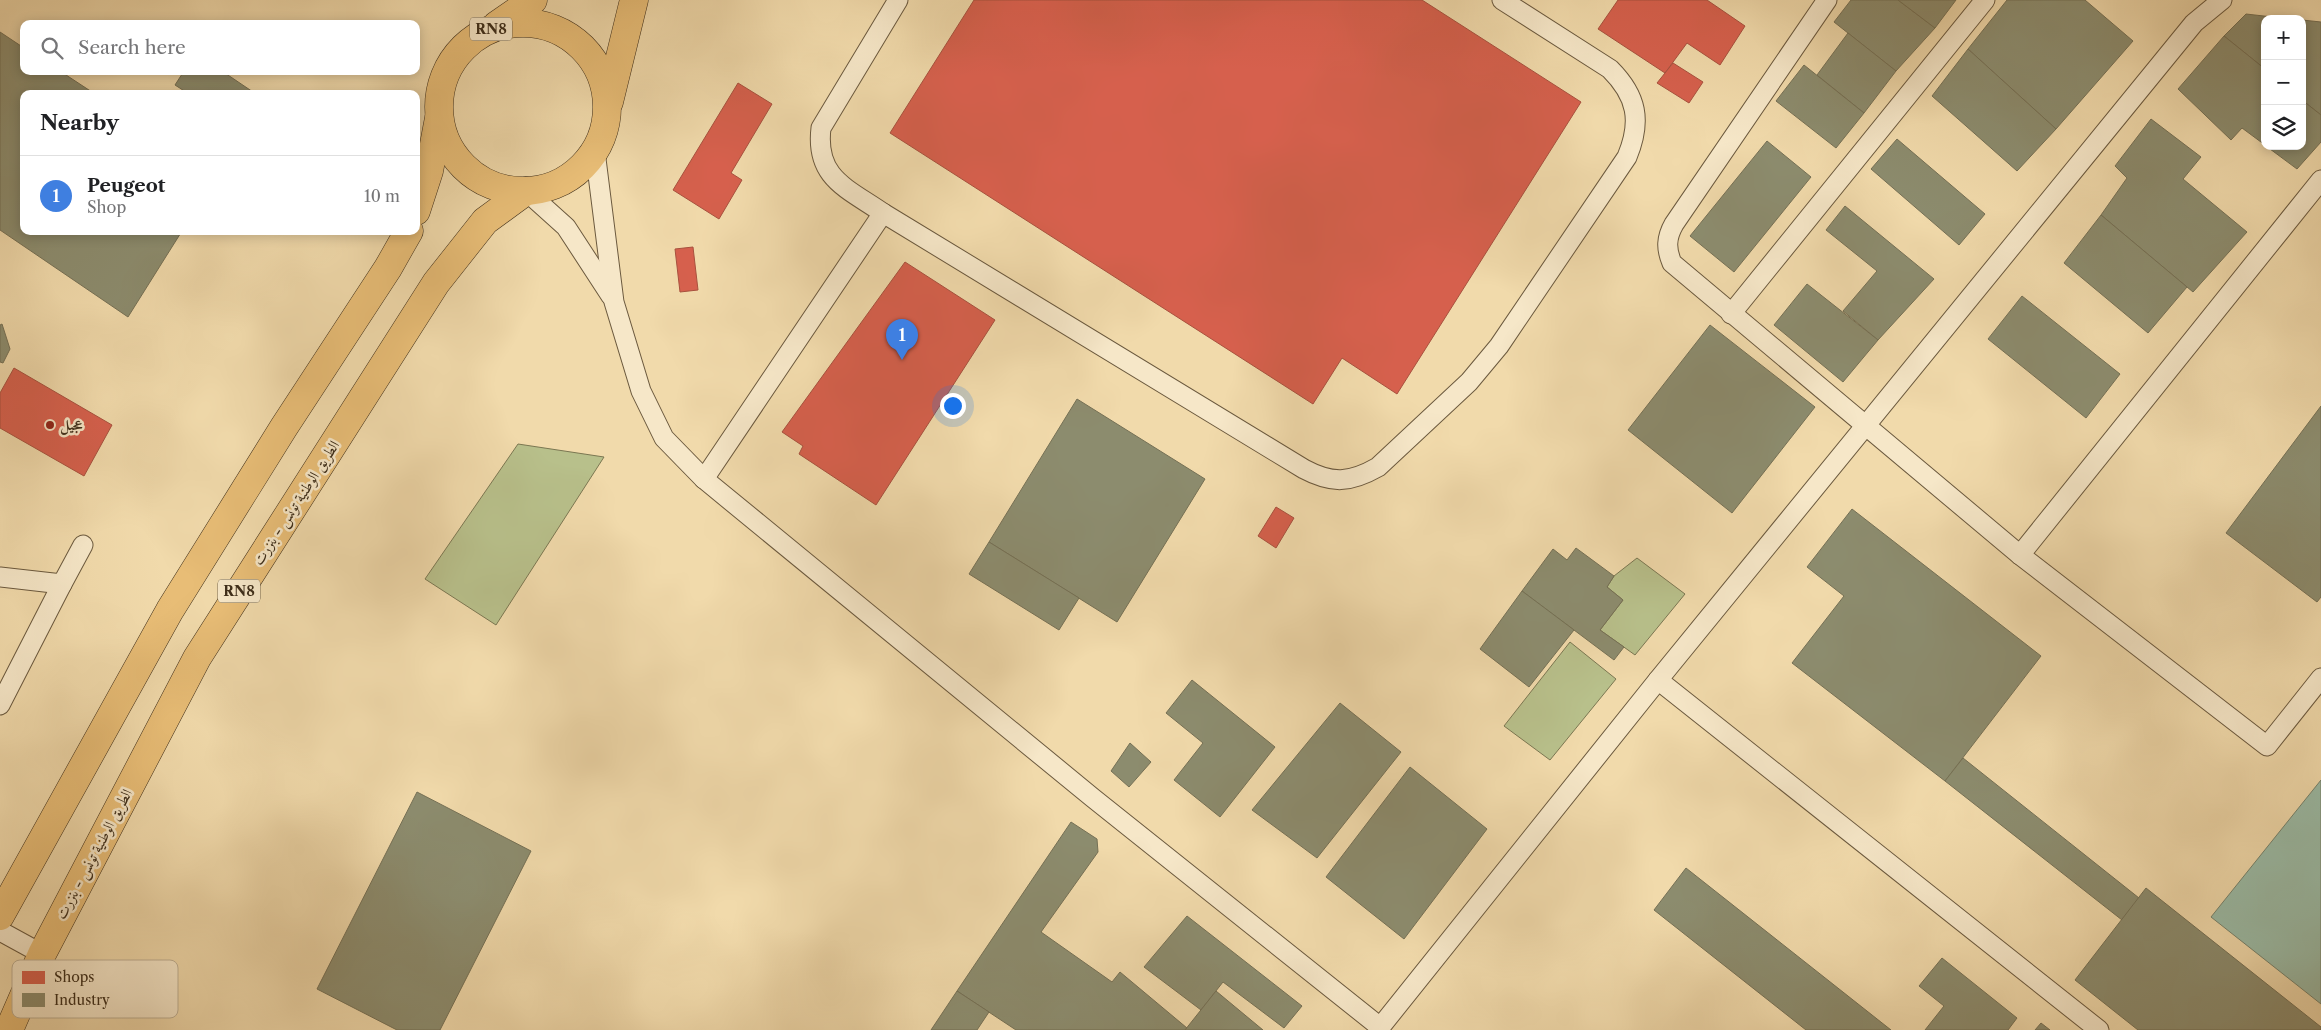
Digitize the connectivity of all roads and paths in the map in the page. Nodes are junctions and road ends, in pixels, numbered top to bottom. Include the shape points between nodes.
1 (533, 0) edge
2 (634, 0) edge
3 (898, 0) edge
4 (1502, 0) edge
5 (1827, 0) edge
6 (1985, 0) edge
7 (2222, 0) edge
8 (493, 28) junction
9 (608, 106) junction
10 (440, 109) junction
11 (595, 151) junction
12 (2321, 180) edge
13 (526, 191) junction
14 (420, 199) edge
15 (883, 213) junction
16 (407, 235) edge
17 (614, 302) junction
18 (1731, 314) junction
19 (1866, 424) junction
20 (704, 479) junction
21 (83, 545) dead end
22 (2020, 554) junction
23 (0, 577) edge
24 (62, 584) junction
25 (2321, 678) edge
26 (1658, 680) junction
27 (0, 705) edge
28 (0, 916) edge
29 (0, 931) edge
30 (42, 954) junction
31 (39, 960) edge
32 (15, 1018) edge
33 (1379, 1028) edge
34 (10, 1030) edge
35 (2099, 1030) edge

1 - 8 main road, RN8
2 - 9 main road, RN8
3 - 15 lane via 828,113 821,128 819,144 822,160 830,174
4 - 15 lane via 1610,69 1623,82 1632,100 1636,119 1634,139 1627,157 1499,346 1462,389 1378,467 1360,477 1321,478 1304,469
5 - 18 lane via 1669,233 1667,243 1672,263
6 - 18 lane
7 - 19 lane via 2194,23
8 - 9 main road, RN8 via 521,22 539,24 566,34 588,53 602,77
8 - 10 main road, RN8 via 468,43 455,58 442,84
9 - 11 main road, RN8 via 604,132
10 - 13 main road, RN8 via 446,140 453,154 474,175 500,188
10 - 14 main road, RN8 via 429,171
11 - 13 main road, RN8 via 580,170 556,185
11 - 17 lane
12 - 22 lane
13 - 17 lane via 566,227
13 - 30 main road, الطريق الوطنية تونس - بنزرت / RN8 via 486,221 436,283 197,658
15 - 20 lane
16 - 28 main road via 170,610
17 - 20 lane via 641,391 664,438
18 - 19 lane
19 - 22 lane
19 - 26 lane
20 - 33 lane
21 - 24 lane
22 - 25 lane via 2267,746
23 - 24 lane
24 - 27 lane
26 - 33 lane
26 - 35 lane
29 - 30 lane
30 - 31 main road, الطريق الوطنية تونس - بنزرت / RN8
32 - 34 main road, الطريق الوطنية تونس - بنزرت / RN8

